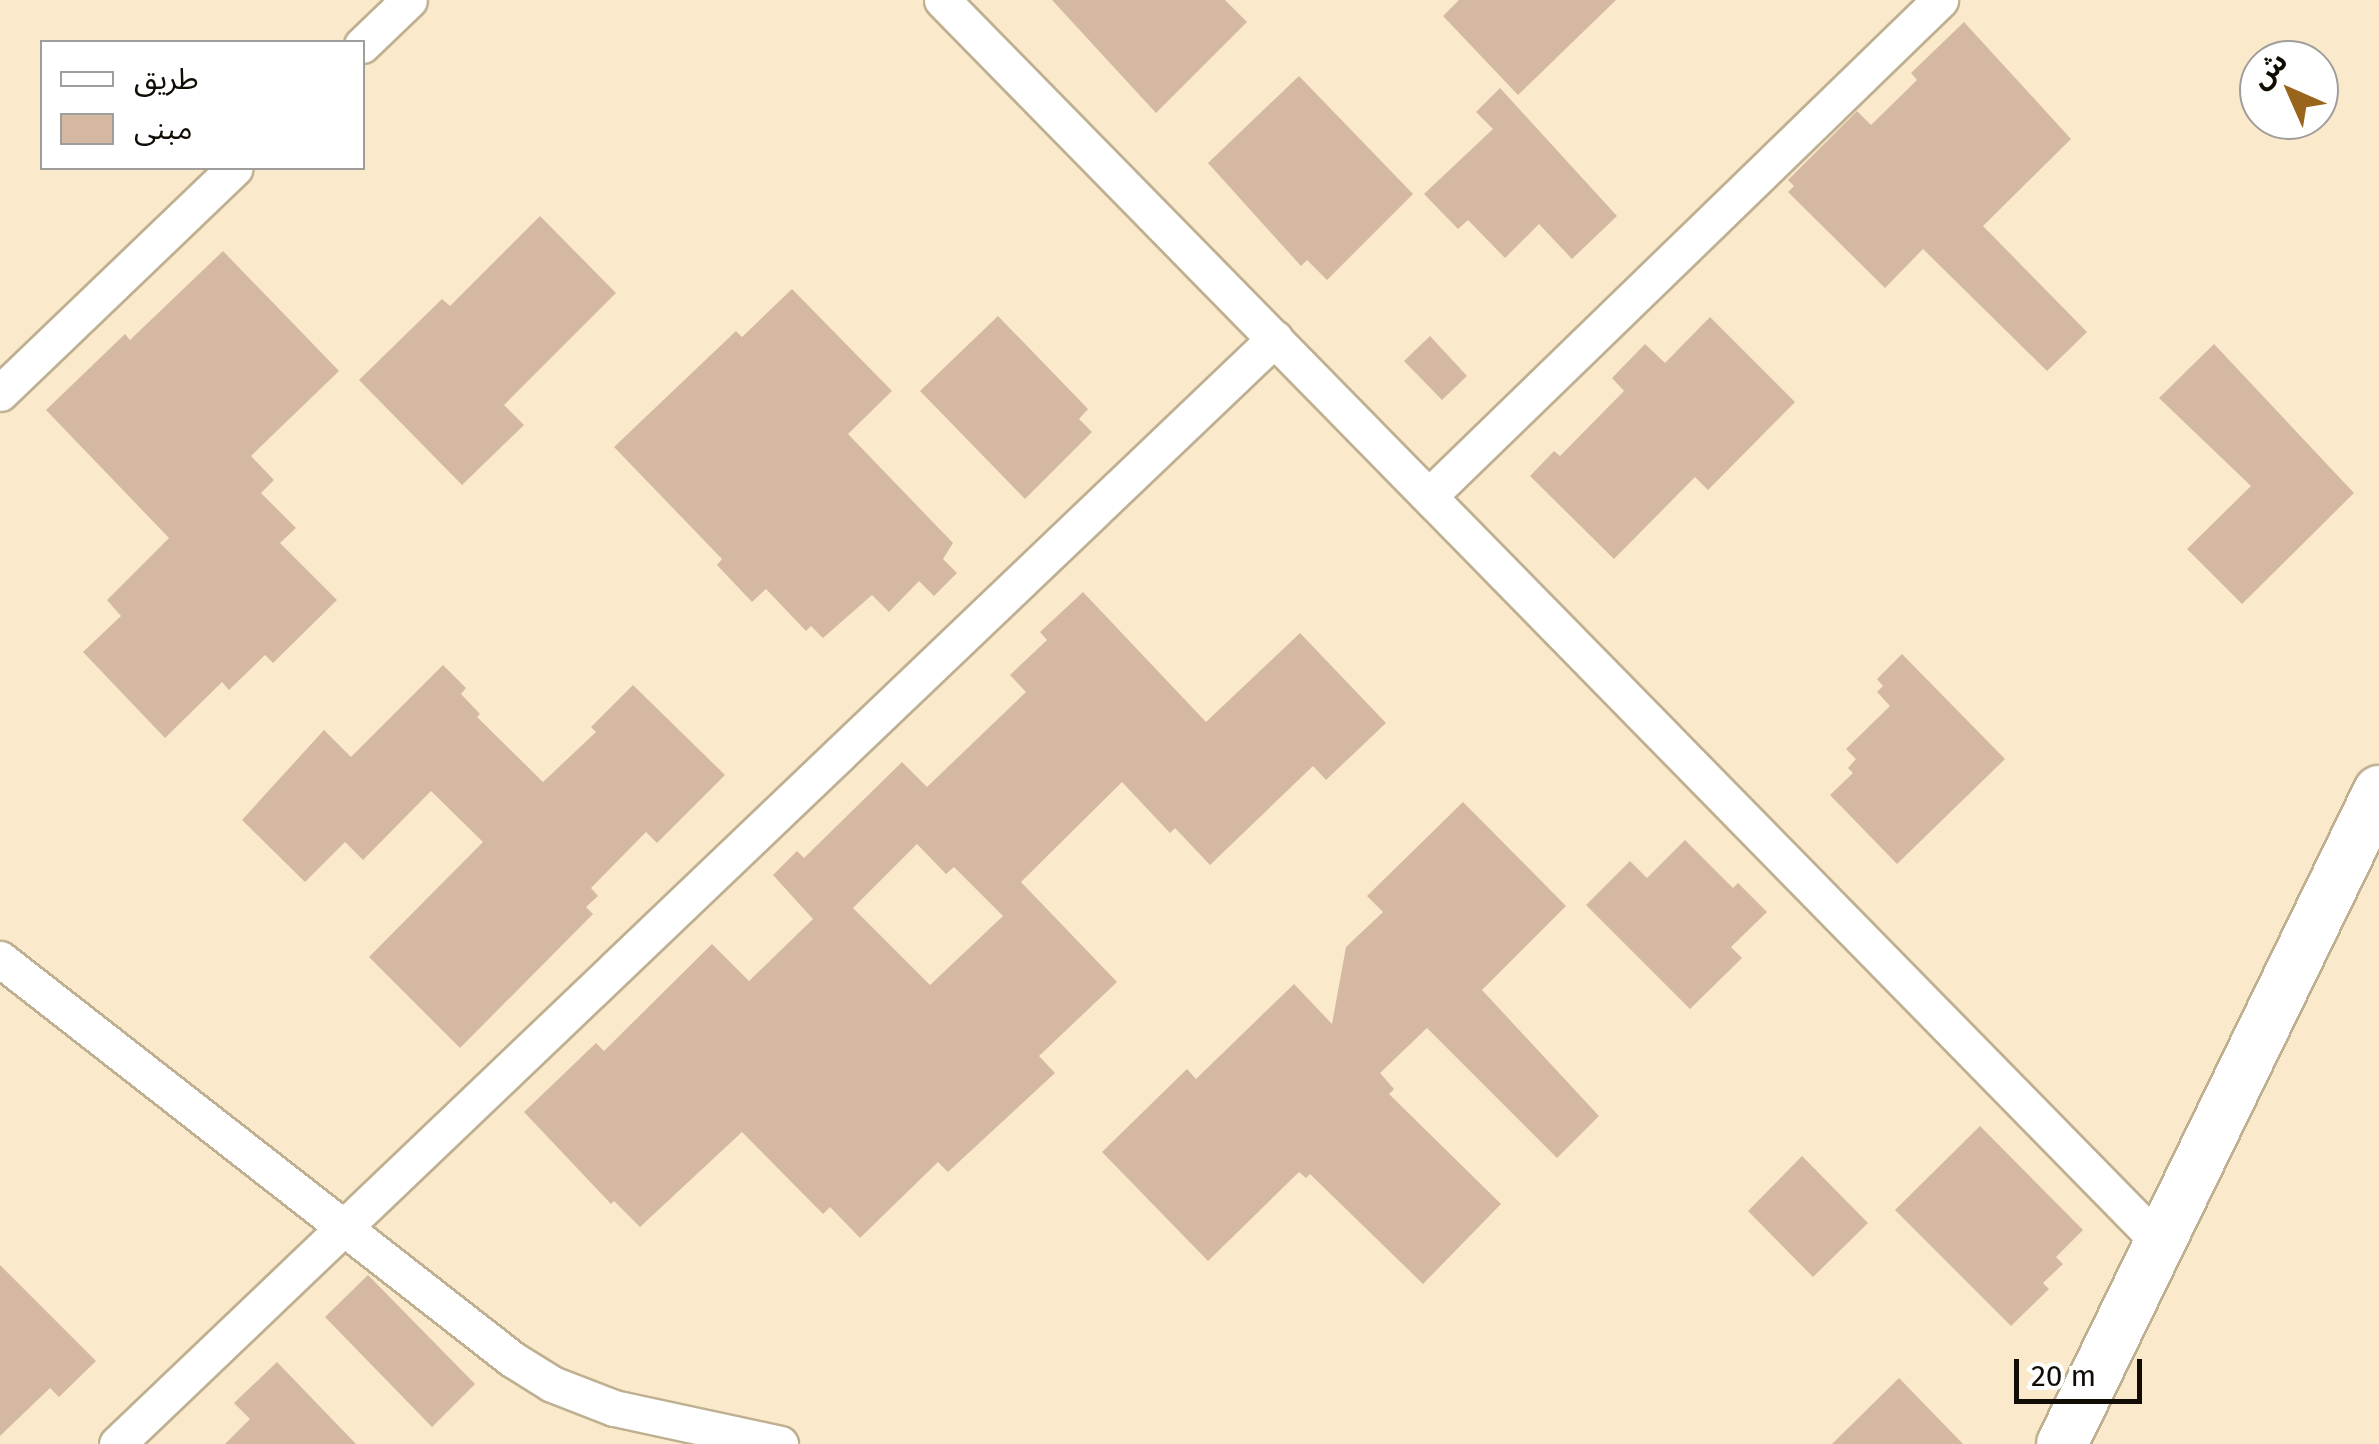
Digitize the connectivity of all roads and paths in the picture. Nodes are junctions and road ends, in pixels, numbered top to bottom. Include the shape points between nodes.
1 (409, 0) edge
2 (942, 0) edge
3 (1940, 0) edge
4 (365, 42) edge
5 (233, 170) edge
6 (1274, 338) junction
7 (0, 393) edge
8 (1430, 495) junction
9 (2379, 791) edge
10 (0, 959) edge
11 (342, 1227) junction
12 (2160, 1243) junction
13 (764, 1442) edge
14 (116, 1444) edge
15 (2062, 1444) edge

1 - 4 street
2 - 6 street
3 - 8 street
5 - 7 street
6 - 8 street
6 - 11 street
8 - 12 street
9 - 12 street
10 - 11 street
11 - 13 street via 449,1314 552,1384 614,1408
11 - 14 street
12 - 15 street

